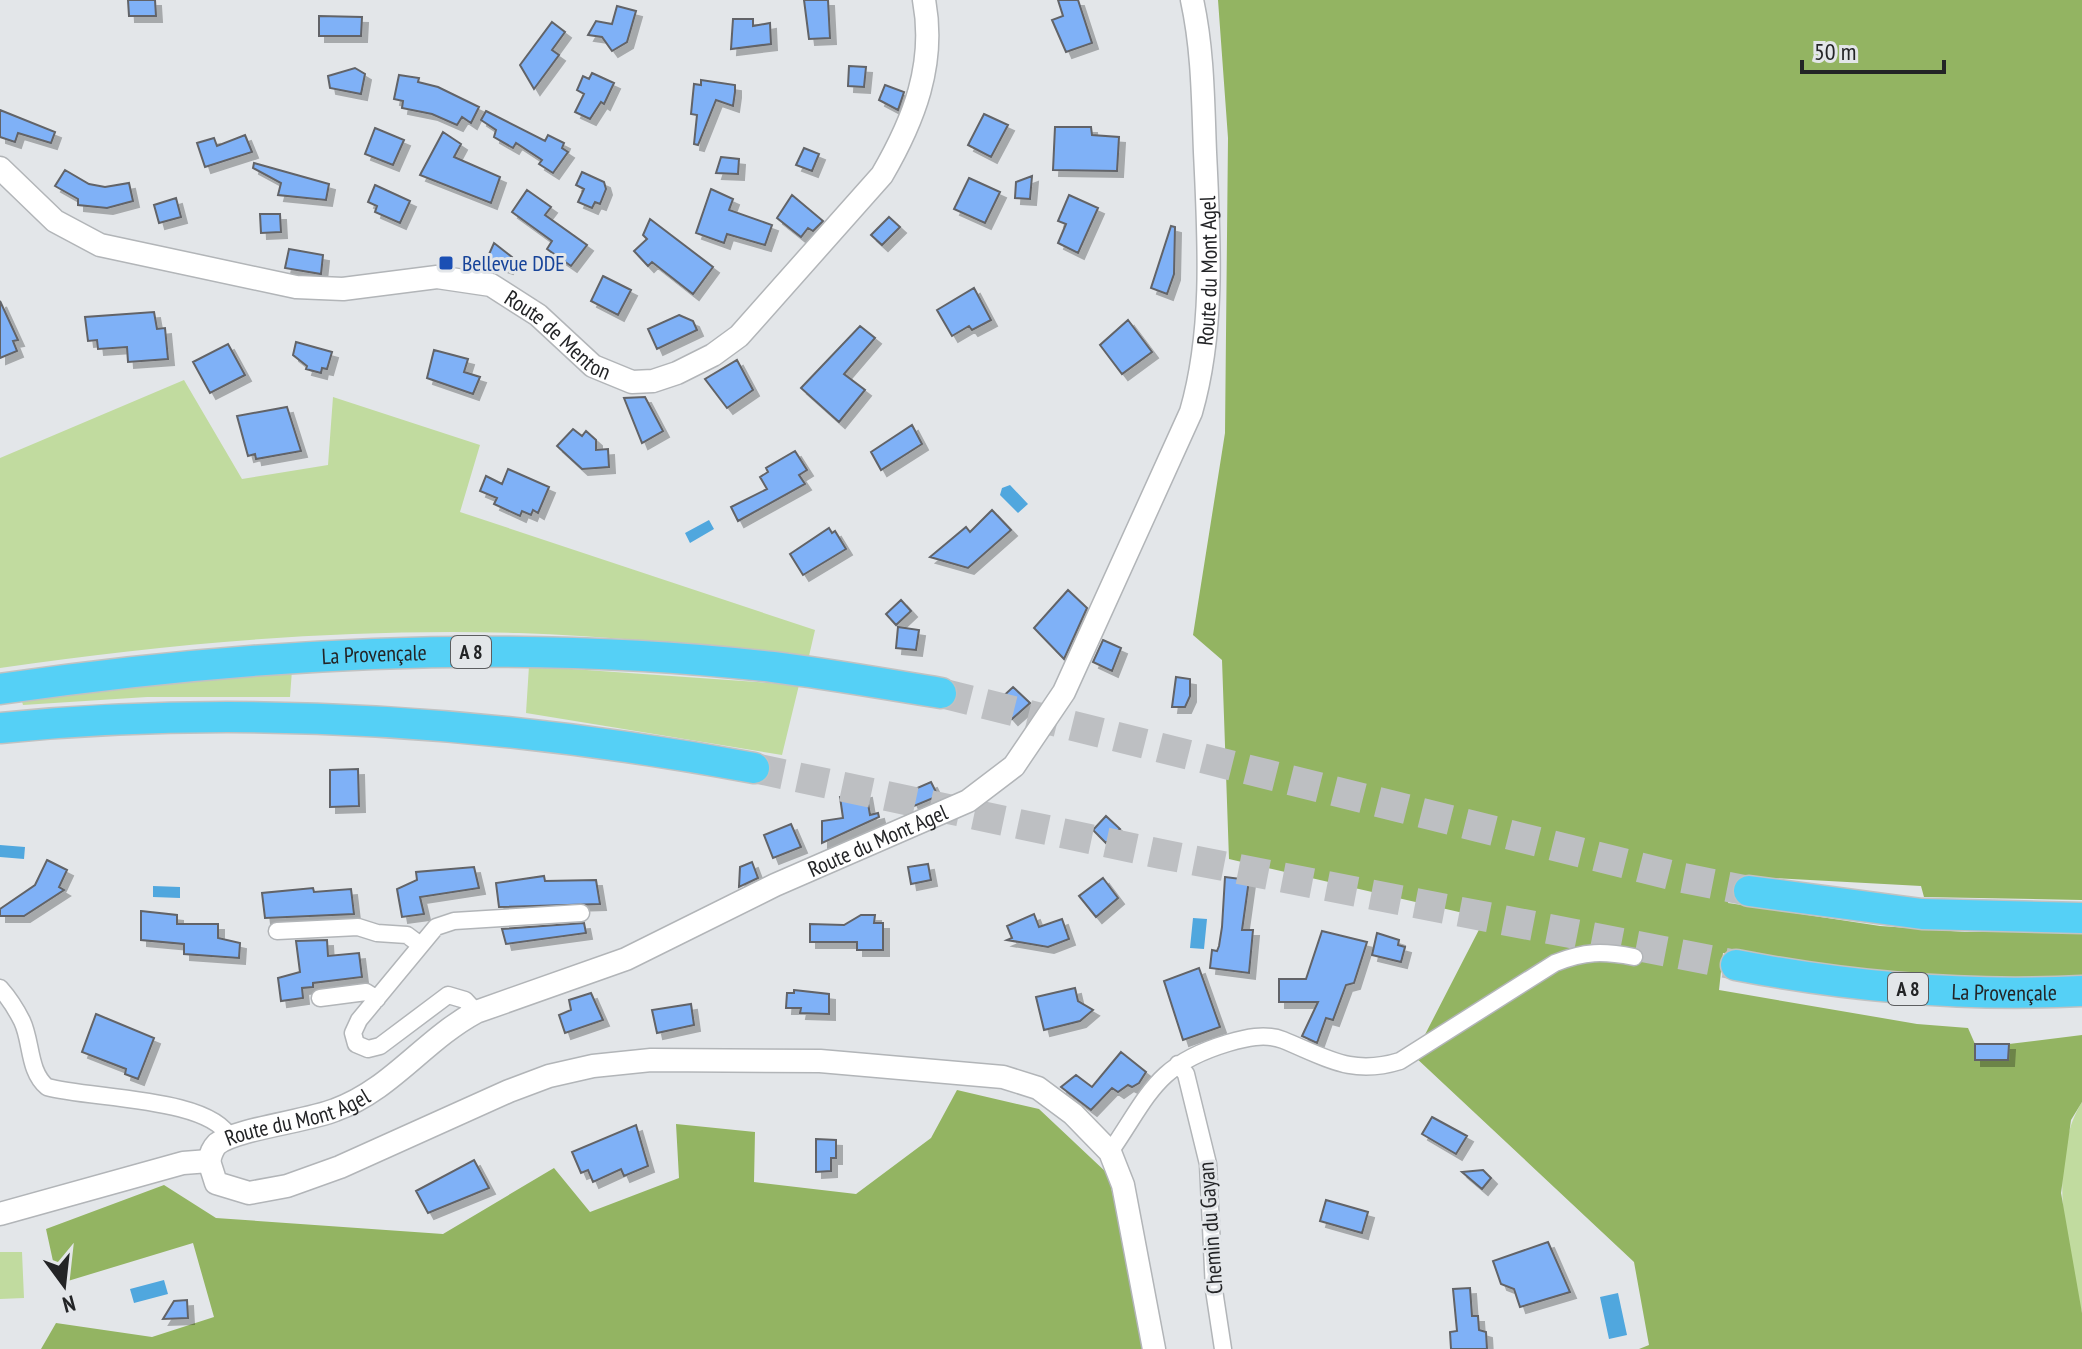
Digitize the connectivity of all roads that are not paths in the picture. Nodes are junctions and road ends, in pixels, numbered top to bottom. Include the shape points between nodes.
1 (924, 0) edge
2 (1192, 0) edge
3 (0, 168) edge
4 (0, 689) edge
5 (941, 693) tunnel mouth
6 (0, 728) edge
7 (754, 768) tunnel mouth
8 (1749, 891) tunnel mouth
9 (581, 913) dead end
10 (2082, 918) edge
11 (277, 931) dead end
12 (419, 944) junction
13 (1634, 957) dead end
14 (1736, 965) tunnel mouth
15 (0, 988) edge
16 (1896, 988) junction
17 (2082, 991) edge
18 (320, 998) dead end
19 (377, 999) junction
20 (2082, 1011) edge
21 (476, 1012) junction
22 (1178, 1064) junction
23 (230, 1138) junction
24 (1110, 1152) junction
25 (209, 1161) junction
26 (0, 1214) edge
27 (1154, 1349) edge
28 (1223, 1349) edge

1 - 3 street, Route de Menton via 928,51 921,90 882,175 739,336 713,355 653,381 632,382 593,366 538,315 491,285 437,277 343,289 296,287 100,245 55,221
2 - 21 street, Route du Mont Agel via 1202,76 1208,219 1198,385 1191,412 1107,599 1042,728 1014,766 968,801 775,885 626,959
4 - 5 highway, La Provençale / A 8 via 222,662 482,652 773,667
6 - 7 highway via 173,715 353,719 567,737
8 - 10 highway via 1922,914
9 - 12 street via 454,921 436,927
11 - 12 street via 358,927 407,935
12 - 19 street via 414,958
13 - 22 street via 1599,950 1555,963 1400,1061 1374,1069 1346,1066 1264,1037 1197,1053
14 - 16 highway, La Provençale / A 8
15 - 23 street via 22,1022 33,1064 47,1087 199,1114 225,1127
16 - 17 highway, La Provençale / A 8 via 1982,994
16 - 20 highway via 1975,1010
18 - 19 street via 366,992
19 - 21 street via 353,1033 356,1044 368,1049 380,1046 448,995 465,1000
21 - 23 street, Route du Mont Agel via 455,1023 368,1097
22 - 24 street via 1141,1099
22 - 28 street, Chemin du Gayan via 1186,1074 1208,1164 1214,1290
23 - 25 street, Route du Mont Agel via 218,1143
24 - 25 street via 1038,1088 1003,1077 820,1061 651,1060 549,1076 340,1167 268,1191 249,1193 216,1183
24 - 27 street via 1123,1185
25 - 26 street, Route du Mont Agel via 183,1163

